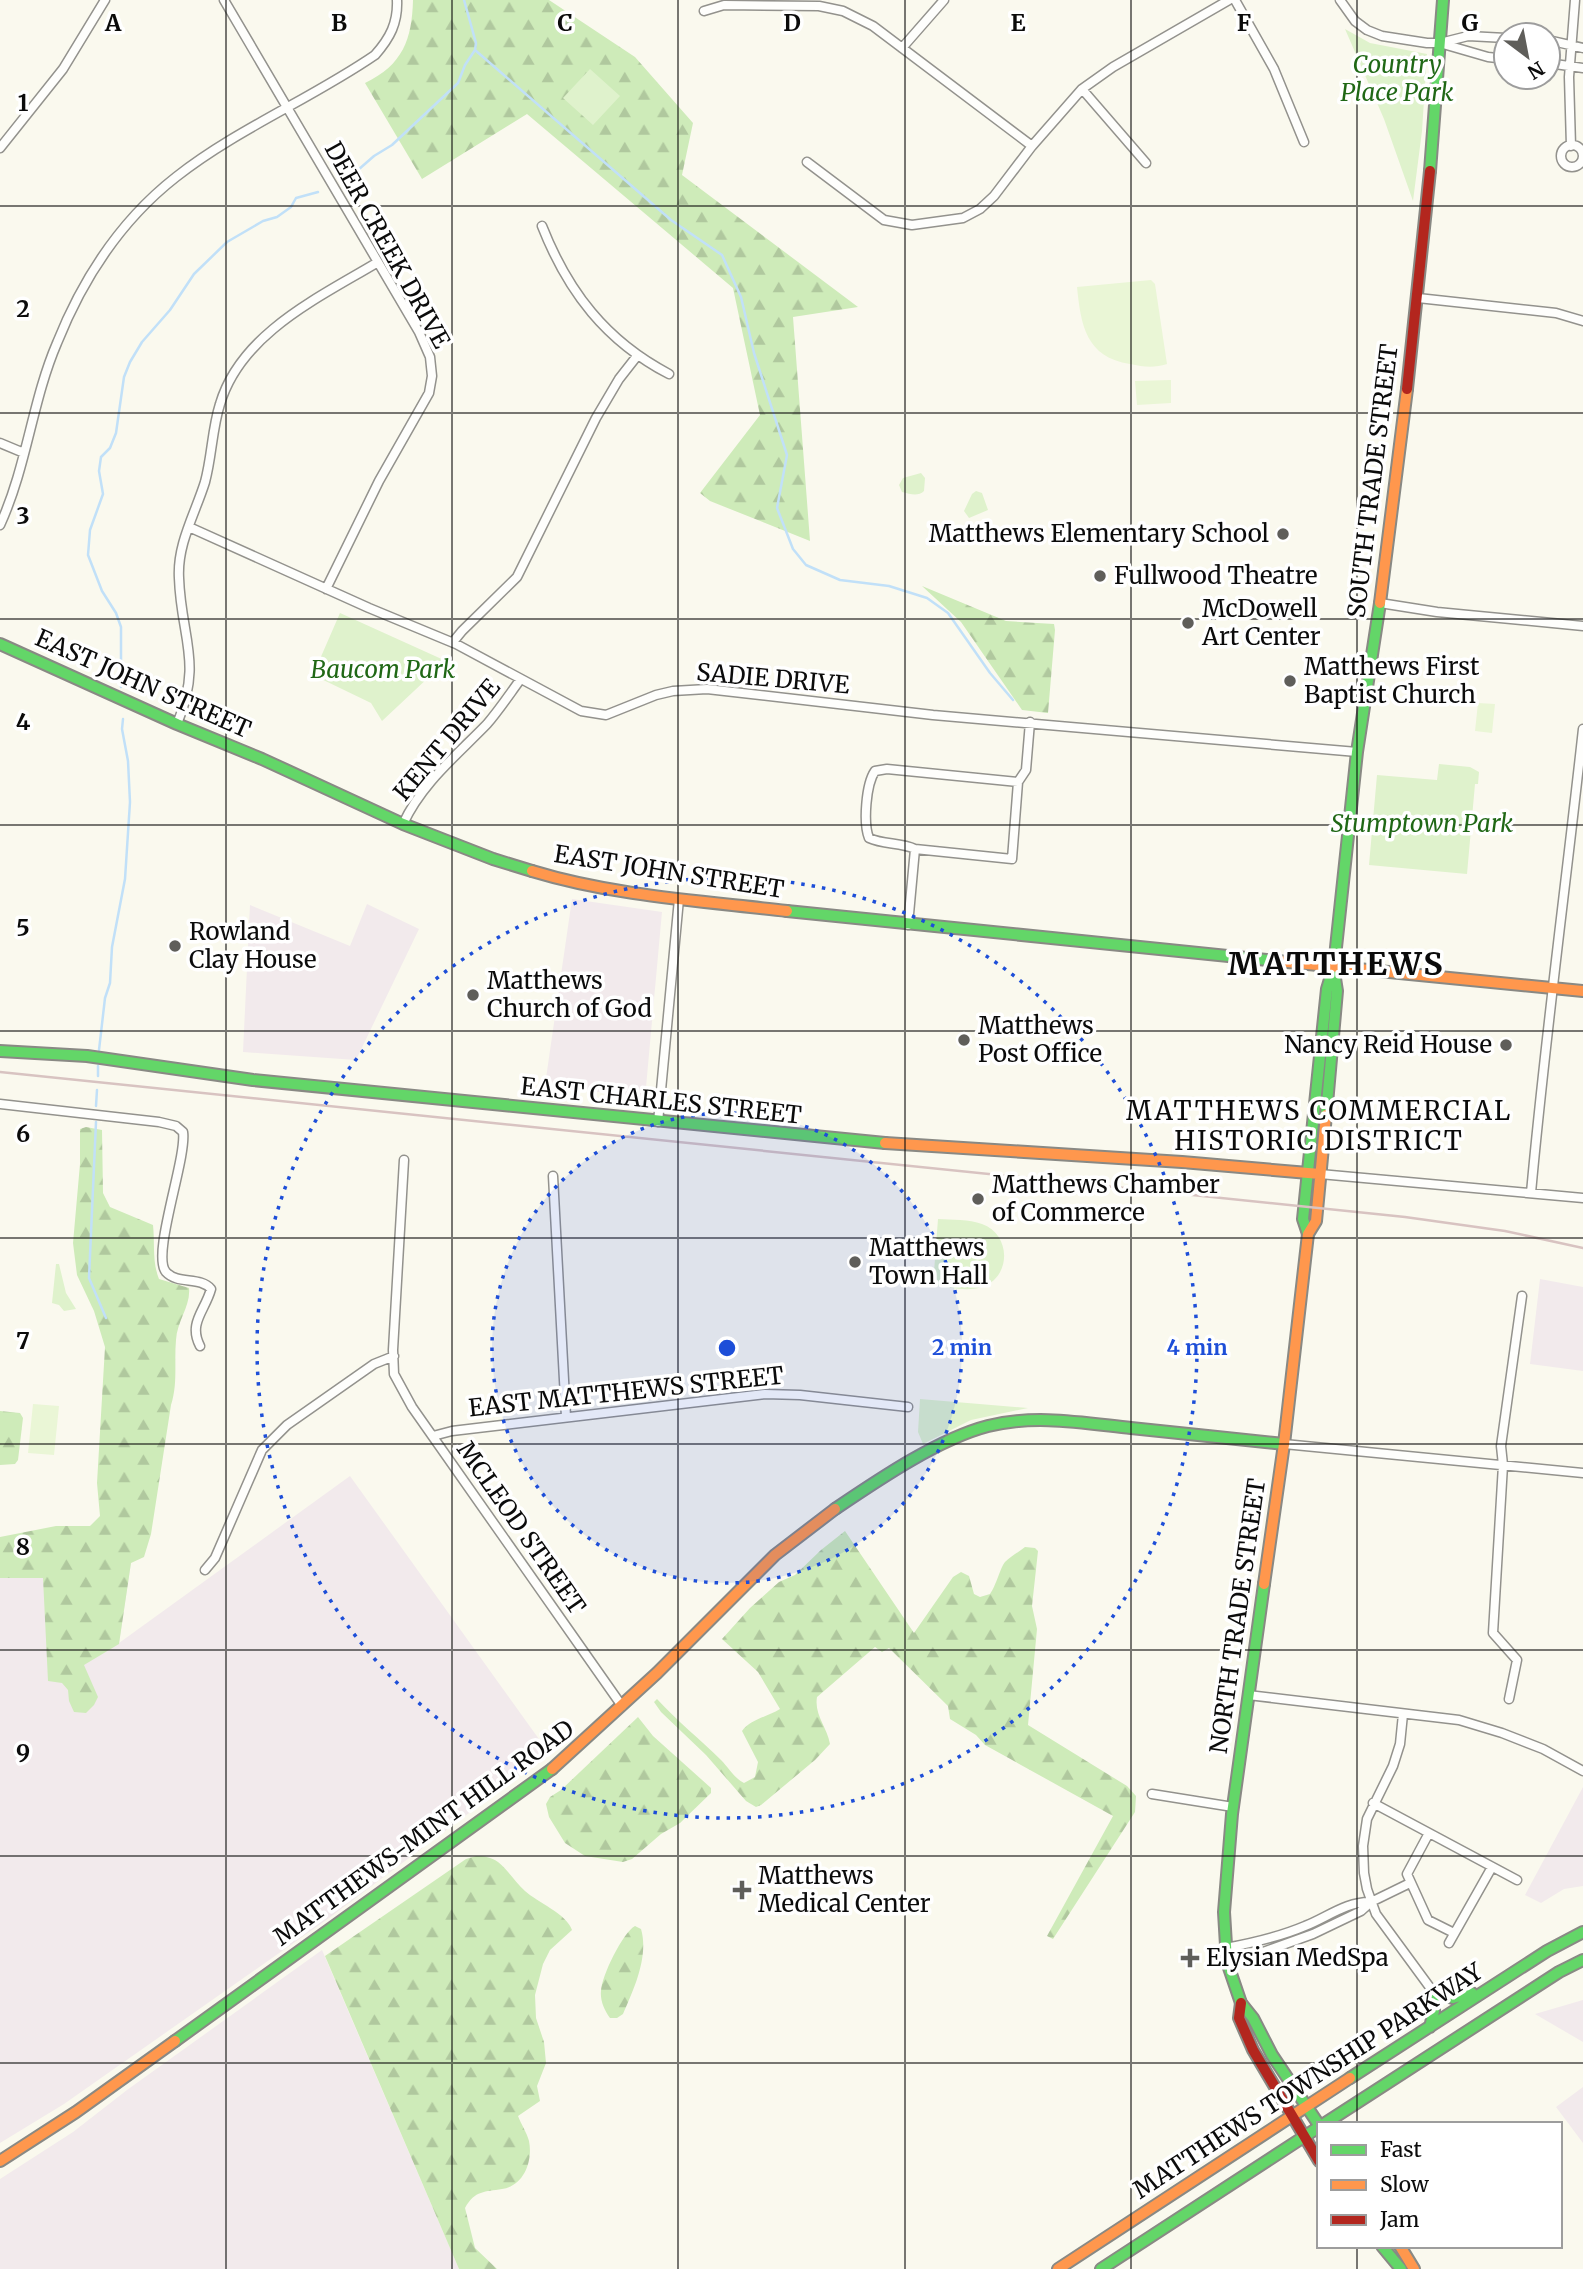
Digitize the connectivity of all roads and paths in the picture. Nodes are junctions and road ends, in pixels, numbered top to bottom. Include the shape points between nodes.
1 (105, 0) edge
2 (224, 0) edge
3 (397, 0) edge
4 (944, 0) edge
5 (1229, 0) edge
6 (1235, 0) edge
7 (1340, 0) edge
8 (1443, 0) edge
9 (1575, 0) edge
10 (704, 11) dead end
11 (1492, 37) edge
12 (1440, 43) junction
13 (1562, 43) edge
14 (1570, 45) junction
15 (902, 48) junction
16 (1583, 48) edge
17 (1492, 57) edge
18 (1562, 66) edge
19 (1570, 67) junction
20 (1583, 68) edge
21 (1082, 89) junction
22 (288, 108) junction
23 (1304, 142) dead end
24 (1032, 146) junction
25 (1571, 146) dead end
26 (0, 148) edge
27 (807, 162) dead end
28 (1146, 163) dead end
29 (542, 226) dead end
30 (378, 262) junction
31 (1418, 298) junction
32 (1583, 321) edge
33 (637, 356) junction
34 (669, 374) dead end
35 (0, 443) edge
36 (24, 453) junction
37 (0, 525) edge
38 (189, 527) junction
39 (326, 589) junction
40 (1380, 603) junction
41 (1583, 626) edge
42 (453, 642) junction
43 (0, 643) edge
44 (520, 680) junction
45 (1030, 722) junction
46 (177, 724) junction
47 (1583, 729) edge
48 (1357, 752) junction
49 (1018, 782) junction
50 (404, 824) junction
51 (915, 849) junction
52 (679, 899) junction
53 (908, 925) junction
54 (1334, 966) junction
55 (1551, 988) junction
56 (1583, 991) edge
57 (0, 1051) edge
58 (0, 1104) edge
59 (658, 1122) junction
60 (404, 1160) dead end
61 (1308, 1174) junction
62 (1320, 1174) junction
63 (553, 1176) dead end
64 (1531, 1193) junction
65 (1583, 1198) edge
66 (1308, 1234) junction
67 (1522, 1296) dead end
68 (200, 1346) dead end
69 (394, 1356) junction
70 (908, 1407) dead end
71 (566, 1417) junction
72 (433, 1436) junction
73 (1284, 1444) junction
74 (1503, 1465) junction
75 (1583, 1473) edge
76 (205, 1570) dead end
77 (1248, 1695) junction
78 (1509, 1699) dead end
79 (622, 1706) junction
80 (1403, 1714) junction
81 (1583, 1771) edge
82 (1153, 1794) dead end
83 (1373, 1803) junction
84 (1233, 1807) junction
85 (1429, 1833) junction
86 (1492, 1867) junction
87 (1517, 1880) dead end
88 (1410, 1883) junction
89 (1371, 1902) junction
90 (1583, 1932) edge
91 (1454, 1933) junction
92 (1449, 1943) dead end
93 (1226, 1948) junction
94 (1583, 1960) edge
95 (1227, 1965) junction
96 (1508, 1977) junction
97 (1434, 1993) junction
98 (1241, 2003) junction
99 (1430, 2027) junction
100 (1306, 2107) junction
101 (1292, 2117) junction
102 (1327, 2122) edge
103 (1317, 2124) edge
104 (1317, 2128) edge
105 (1304, 2137) junction
106 (1317, 2158) edge
107 (0, 2161) edge
108 (1384, 2248) edge
109 (1401, 2248) edge
110 (1058, 2269) edge
111 (1101, 2269) edge
112 (1401, 2269) edge
113 (1414, 2269) edge

1 - 26 street via 63,69
2 - 22 street, DEER CREEK DRIVE
3 - 22 street via 395,24 375,55
4 - 15 street
5 - 21 street
6 - 23 street via 1274,69
7 - 12 street via 1367,30
8 - 12 main road, SOUTH TRADE STREET
9 - 14 street
10 - 15 street via 724,5 844,11
11 - 12 street via 1468,36
12 - 17 street
12 - 31 main road, SOUTH TRADE STREET
13 - 14 street
14 - 16 street
14 - 19 street
15 - 24 street
18 - 19 street
19 - 20 street
19 - 25 street
21 - 24 street
21 - 28 street
22 - 30 street, DEER CREEK DRIVE
22 - 36 street via 176,176 108,247 57,342
24 - 27 street via 980,209 963,218 912,225 884,220
29 - 33 street via 585,305
30 - 38 street via 292,315 258,344 232,376 220,403 206,478
30 - 39 street, DEER CREEK DRIVE via 426,346 431,385
31 - 32 street via 1556,313
31 - 40 main road, SOUTH TRADE STREET
33 - 34 street
33 - 42 street via 596,418 517,578
35 - 36 street
36 - 37 street
38 - 39 street, SADIE DRIVE
38 - 46 street via 181,547 179,578 191,677
39 - 42 street, SADIE DRIVE
40 - 41 street
40 - 48 main road, SOUTH TRADE STREET
42 - 44 street, SADIE DRIVE
43 - 46 main road, EAST JOHN STREET
44 - 45 street, SADIE DRIVE via 581,712 600,715 656,695 707,689
44 - 50 street, KENT DRIVE via 488,722 418,796
45 - 48 street, SADIE DRIVE
45 - 49 street via 1026,770
46 - 50 main road, EAST JOHN STREET
47 - 55 street
48 - 54 main road, SOUTH TRADE STREET
49 - 51 street via 1012,859
49 - 51 street via 876,771 869,779 865,829 869,838
50 - 52 main road, EAST JOHN STREET via 561,880
51 - 53 street
52 - 53 main road, EAST JOHN STREET
52 - 59 street
53 - 54 main road, EAST JOHN STREET
54 - 55 main road, EAST JOHN STREET
54 - 61 main road, NORTH TRADE STREET via 1327,989
54 - 62 main road, NORTH TRADE STREET via 1337,991
55 - 56 main road, EAST JOHN STREET
55 - 64 street
57 - 59 main road, EAST CHARLES STREET via 87,1056 253,1080
58 - 68 street via 159,1122 183,1132 163,1263 173,1278 205,1283 211,1289 195,1324
59 - 61 main road, EAST CHARLES STREET
60 - 69 street, MCLEOD STREET
61 - 62 main road, EAST CHARLES STREET
61 - 66 main road, NORTH TRADE STREET via 1303,1219
62 - 64 street
62 - 66 main road, NORTH TRADE STREET via 1316,1221
63 - 71 street
64 - 65 street
66 - 73 main road, NORTH TRADE STREET
67 - 74 street via 1501,1446
69 - 72 street, MCLEOD STREET via 396,1381
69 - 76 street via 374,1364 287,1425 262,1450 215,1558
70 - 71 street, EAST MATTHEWS STREET via 779,1394
71 - 72 street, EAST MATTHEWS STREET
72 - 79 street, MCLEOD STREET
73 - 74 street
73 - 77 main road, NORTH TRADE STREET
73 - 79 main road, MATTHEWS-MINT HILL ROAD via 1053,1420 1029,1420 966,1434 832,1510 796,1537
74 - 75 street
74 - 78 street via 1492,1628 1517,1660
77 - 80 street
77 - 84 main road, NORTH TRADE STREET
79 - 107 main road, MATTHEWS-MINT HILL ROAD via 514,1797 76,2112
80 - 81 street via 1459,1720 1503,1733
80 - 83 street via 1393,1766
82 - 84 street
83 - 85 street
83 - 89 street via 1363,1846
84 - 93 main road, NORTH TRADE STREET via 1224,1897
85 - 86 street
85 - 88 street via 1408,1869
86 - 87 street
86 - 91 street
88 - 89 street
88 - 91 street via 1428,1920
89 - 93 street via 1357,1902 1306,1926
89 - 95 street via 1313,1934
89 - 97 street
90 - 96 main road, MATTHEWS TOWNSHIP PARKWAY
91 - 92 street
93 - 95 main road, NORTH TRADE STREET
94 - 102 main road, MATTHEWS TOWNSHIP PARKWAY
95 - 98 main road, NORTH TRADE STREET
96 - 97 main road via 1460,1998
96 - 99 main road, MATTHEWS TOWNSHIP PARKWAY
97 - 99 main road
98 - 100 main road, NORTH TRADE STREET
98 - 101 main road, NORTH TRADE STREET via 1240,2018 1253,2050
99 - 100 main road, MATTHEWS TOWNSHIP PARKWAY
100 - 101 main road, MATTHEWS TOWNSHIP PARKWAY
100 - 103 main road, NORTH TRADE STREET
101 - 105 main road, NORTH TRADE STREET
101 - 110 main road, MATTHEWS TOWNSHIP PARKWAY
104 - 105 main road, MATTHEWS TOWNSHIP PARKWAY
105 - 106 main road, NORTH TRADE STREET
105 - 111 main road, MATTHEWS TOWNSHIP PARKWAY
108 - 112 main road
109 - 113 main road

